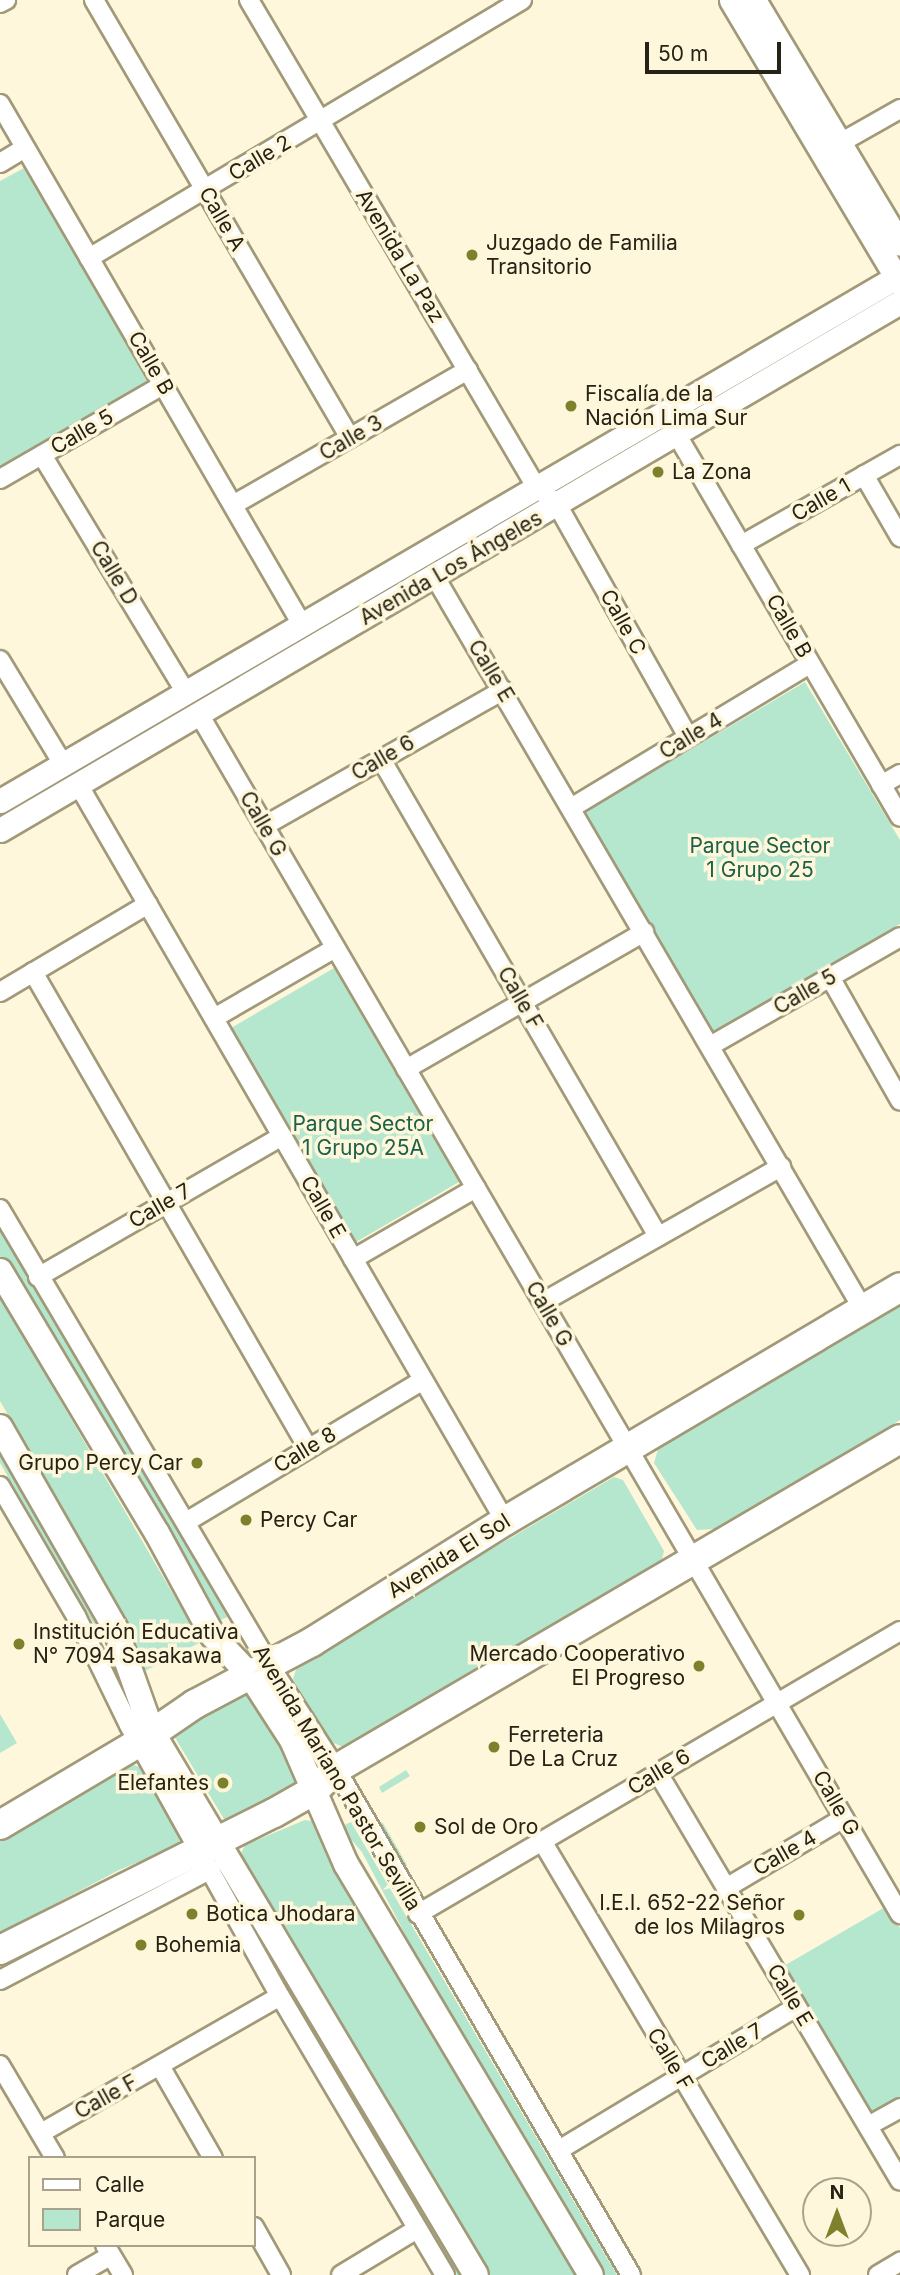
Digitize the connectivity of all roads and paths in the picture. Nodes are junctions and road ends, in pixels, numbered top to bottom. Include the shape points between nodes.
1 (6, 0) edge
2 (94, 0) edge
3 (249, 0) edge
4 (522, 0) edge
5 (731, 0) edge
6 (754, 0) edge
7 (0, 3) edge
8 (0, 104) edge
9 (900, 108) edge
10 (321, 121) junction
11 (840, 143) junction
12 (26, 148) junction
13 (0, 163) edge
14 (205, 191) junction
15 (900, 244) edge
16 (89, 258) junction
17 (899, 278) edge
18 (900, 302) edge
19 (468, 370) junction
20 (163, 385) junction
21 (677, 435) junction
22 (349, 438) junction
23 (42, 455) junction
24 (900, 455) edge
25 (864, 475) junction
26 (0, 479) edge
27 (536, 485) junction
28 (233, 505) junction
29 (558, 506) junction
30 (900, 537) edge
31 (741, 545) junction
32 (435, 577) junction
33 (301, 622) junction
34 (0, 660) edge
35 (810, 664) junction
36 (503, 690) junction
37 (185, 691) junction
38 (199, 714) junction
39 (688, 737) junction
40 (381, 759) junction
41 (63, 764) junction
42 (900, 774) edge
43 (78, 784) junction
44 (881, 785) junction
45 (0, 801) edge
46 (571, 808) junction
47 (900, 817) edge
48 (264, 826) junction
49 (0, 830) edge
50 (148, 904) junction
51 (644, 932) junction
52 (900, 937) edge
53 (335, 948) junction
54 (33, 972) junction
55 (830, 977) junction
56 (0, 992) edge
57 (522, 1002) junction
58 (214, 1018) junction
59 (710, 1046) junction
60 (406, 1069) junction
61 (900, 1100) edge
62 (282, 1136) junction
63 (780, 1167) junction
64 (476, 1188) junction
65 (166, 1203) junction
66 (0, 1209) edge
67 (658, 1236) junction
68 (353, 1259) junction
69 (0, 1271) edge
70 (38, 1276) junction
71 (900, 1287) edge
72 (543, 1302) junction
73 (863, 1309) junction
74 (423, 1380) junction
75 (0, 1427) edge
76 (900, 1439) edge
77 (308, 1448) junction
78 (628, 1448) junction
79 (0, 1486) edge
80 (505, 1521) junction
81 (186, 1522) junction
82 (692, 1564) junction
83 (899, 1633) edge
84 (260, 1671) junction
85 (777, 1703) junction
86 (145, 1738) junction
87 (336, 1769) junction
88 (658, 1773) junction
89 (316, 1789) junction
90 (844, 1818) junction
91 (0, 1825) edge
92 (542, 1841) junction
93 (210, 1854) junction
94 (726, 1888) junction
95 (900, 1913) edge
96 (418, 1914) junction
97 (0, 1951) edge
98 (0, 1980) edge
99 (280, 1996) junction
100 (796, 2007) junction
101 (0, 2064) edge
102 (160, 2066) junction
103 (680, 2077) junction
104 (900, 2108) edge
105 (868, 2126) junction
106 (41, 2133) junction
107 (559, 2150) junction
108 (54, 2156) edge
109 (213, 2156) edge
110 (900, 2181) edge
111 (417, 2229) junction
112 (256, 2231) edge
113 (108, 2250) edge
114 (900, 2262) edge
115 (77, 2275) edge
116 (123, 2275) edge
117 (281, 2275) edge
118 (341, 2275) edge
119 (445, 2275) edge
120 (476, 2275) edge
121 (591, 2275) edge
122 (631, 2275) edge
123 (800, 2275) edge
124 (878, 2275) edge

1 - 7 street
2 - 14 street, Calle A
3 - 10 street, Avenida La Paz
4 - 10 street, Calle 2
5 - 17 street
6 - 11 street
8 - 12 street, Calle B
9 - 11 street
10 - 14 street, Calle 2
10 - 19 street, Avenida La Paz
11 - 15 street
12 - 13 street
12 - 16 street, Calle B
14 - 16 street, Calle 2
14 - 22 street, Calle A
16 - 20 street, Calle B
17 - 27 street, Avenida Los Ángeles
18 - 21 street, Avenida Los Ángeles
19 - 22 street, Calle 3
19 - 27 street, Avenida La Paz
20 - 23 street, Calle 5
20 - 28 street, Calle B
21 - 29 street, Avenida Los Ángeles
21 - 31 street, Calle B
22 - 28 street, Calle 3
23 - 26 street, Calle 5
23 - 37 street, Calle D
24 - 25 street, Calle 1
25 - 30 street
25 - 31 street, Calle 1
27 - 29 street, Avenida La Paz
27 - 33 street, Avenida Los Ángeles
28 - 33 street, Calle B
29 - 32 street, Avenida Los Ángeles
29 - 39 street, Calle C
31 - 35 street, Calle B
32 - 36 street, Calle E
32 - 38 street, Avenida Los Ángeles
33 - 37 street, Avenida Los Ángeles
34 - 41 street
35 - 39 street, Calle 4
35 - 44 street, Calle B
36 - 40 street, Calle 6
36 - 46 street, Calle E
37 - 41 street, Avenida Los Ángeles
38 - 43 street, Avenida Los Ángeles
38 - 48 street, Calle G
39 - 46 street, Calle 4
40 - 48 street, Calle 6
40 - 57 street, Calle F
41 - 45 street, Avenida Los Ángeles
42 - 44 street
43 - 49 street, Avenida Los Ángeles
43 - 50 street, Calle E
44 - 47 street, Calle B
46 - 51 street, Calle E
48 - 53 street, Calle G
50 - 54 street
50 - 58 street, Calle E
51 - 57 street
51 - 59 street, Calle E
52 - 55 street, Calle 5
53 - 58 street
53 - 60 street, Calle G
54 - 56 street
54 - 65 street
55 - 59 street, Calle 5
55 - 61 street
57 - 60 street
57 - 67 street, Calle F
58 - 62 street, Calle E
59 - 63 street, Calle E
60 - 64 street, Calle G
62 - 65 street, Calle 7
62 - 68 street, Calle E
63 - 67 street
63 - 73 street, Calle E
64 - 68 street
64 - 72 street, Calle G
65 - 70 street, Calle 7
65 - 77 street
66 - 70 street, Avenida Mariano Pastor Sevilla
67 - 72 street
68 - 74 street, Calle E
69 - 84 main road, Avenida Mariano Pastor Sevilla via 157,1533 213,1636
70 - 81 street, Avenida Mariano Pastor Sevilla
71 - 73 main road, Avenida El Sol
72 - 78 street, Calle G
73 - 78 main road, Avenida El Sol
74 - 77 street, Calle 8
74 - 80 street, Calle E
75 - 86 main road via 115,1628
76 - 82 main road
77 - 81 street, Calle 8
78 - 80 main road, Avenida El Sol
78 - 82 street, Calle G
79 - 86 street
80 - 84 main road, Avenida El Sol
81 - 84 street, Avenida Mariano Pastor Sevilla
82 - 85 street, Calle G
82 - 87 main road
83 - 85 street, Calle 6
84 - 86 main road, Avenida El Sol
84 - 87 street, Avenida Mariano Pastor Sevilla
84 - 89 main road, Avenida Mariano Pastor Sevilla
85 - 88 street, Calle 6
85 - 90 street, Calle G
86 - 91 main road, Avenida El Sol
86 - 93 main road
87 - 89 main road
87 - 96 street, Avenida Mariano Pastor Sevilla
88 - 92 street, Calle 6
88 - 94 street, Calle E
89 - 93 main road
89 - 121 main road, Avenida Mariano Pastor Sevilla via 346,1864
90 - 94 street, Calle 4
90 - 95 street, Calle G
92 - 96 street, Calle 6
92 - 103 street, Calle F
93 - 97 main road
93 - 98 street
93 - 99 street
93 - 120 main road
94 - 100 street, Calle E
96 - 107 street, Avenida Mariano Pastor Sevilla
99 - 102 street, Calle F
99 - 111 street
100 - 103 street, Calle 7
100 - 105 street, Calle E
101 - 106 street
102 - 106 street, Calle F
102 - 109 street
103 - 107 street, Calle 7
103 - 123 street, Calle F
104 - 105 street
105 - 110 street, Calle E
106 - 108 street
107 - 122 street, Avenida Mariano Pastor Sevilla
111 - 118 street
111 - 119 street
112 - 117 street
113 - 115 street
113 - 116 street
114 - 124 street

